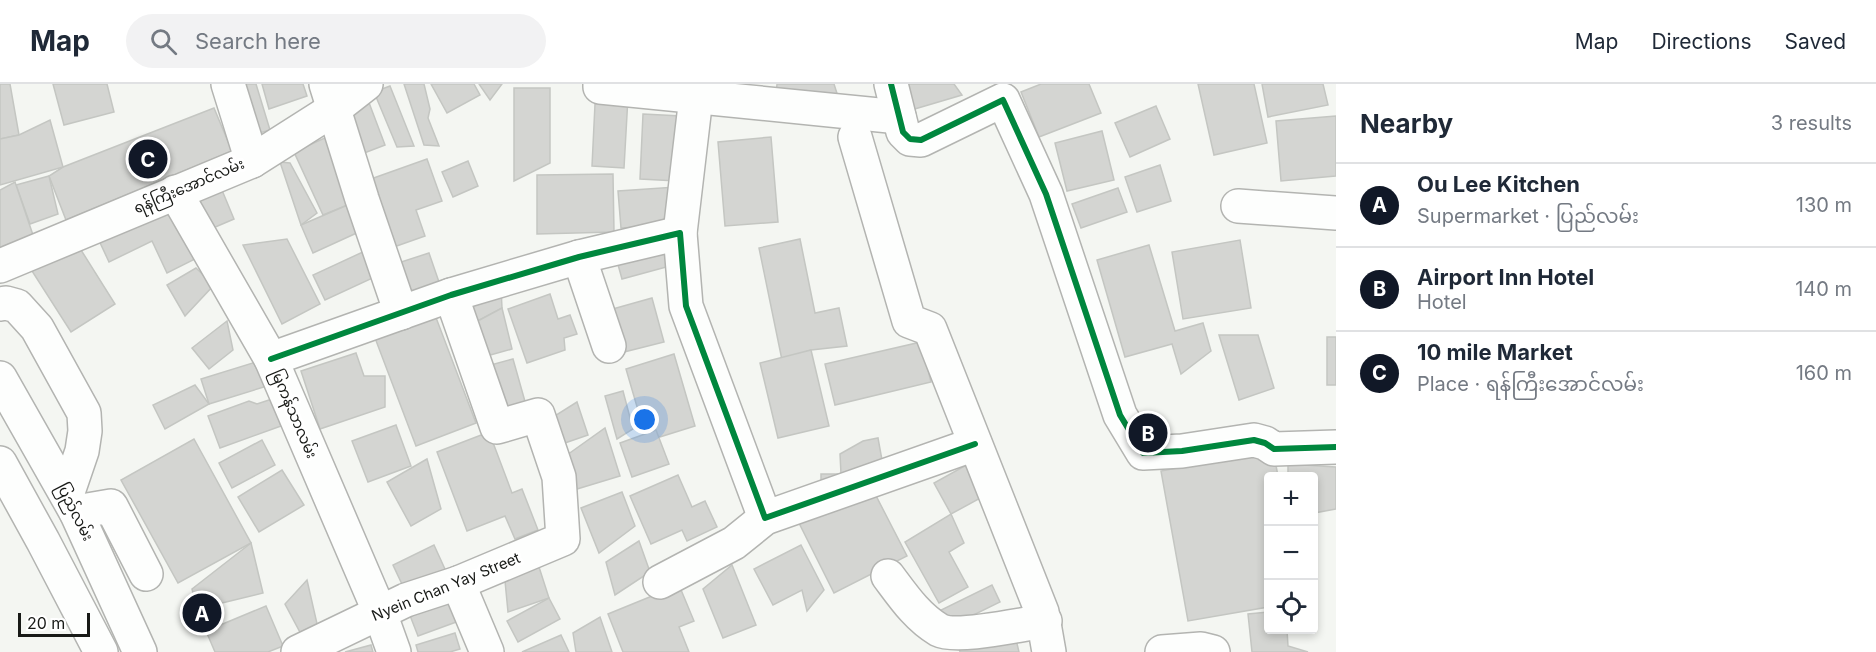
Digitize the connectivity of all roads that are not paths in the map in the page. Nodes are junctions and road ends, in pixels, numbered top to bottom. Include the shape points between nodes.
1 (228, 84) edge
2 (366, 84) edge
3 (891, 84) edge
4 (600, 86) edge
5 (330, 96) edge
6 (696, 97) junction
7 (899, 117) junction
8 (855, 137) dead end
9 (252, 160) junction
10 (175, 192) junction
11 (1238, 206) dead end
12 (1336, 213) edge
13 (680, 233) junction
14 (579, 257) junction
15 (0, 266) edge
16 (451, 295) junction
17 (0, 304) edge
18 (401, 313) junction
19 (609, 346) dead end
20 (271, 359) junction
21 (0, 378) edge
22 (975, 444) junction
23 (1336, 447) edge
24 (0, 463) edge
25 (72, 503) junction
26 (765, 518) junction
27 (146, 574) dead end
28 (888, 576) dead end
29 (458, 582) junction
30 (660, 582) dead end
31 (380, 613) junction
32 (1047, 637) edge
33 (101, 652) edge
34 (140, 652) edge
35 (298, 652) edge
36 (394, 652) edge
37 (487, 652) edge
38 (1162, 652) edge
39 (1213, 652) edge

1 - 9 main road
2 - 5 main road, ရန်ကြီးအောင်လမ်း
3 - 7 main road
4 - 6 main road
5 - 9 main road, ရန်ကြီးအောင်လမ်း
5 - 18 main road
6 - 7 main road
6 - 13 main road
7 - 23 main road via 903,132 910,139 921,140 1003,100 1046,194 1120,415 1143,453 1254,440 1274,449
8 - 22 main road via 909,321 930,329
9 - 10 main road, ရန်ကြီးအောင်လမ်း
10 - 15 main road, ရန်ကြီးအောင်လမ်း
10 - 20 main road, မြကန်သာလမ်း
11 - 12 main road
13 - 14 main road
13 - 26 main road via 686,306
14 - 16 main road
14 - 19 main road
16 - 18 main road
16 - 29 main road, Nyein Chan Yay Street via 497,427 538,415 559,477 563,538
17 - 25 main road via 17,306 37,328 84,413 86,431
18 - 20 main road
20 - 31 main road, မြကန်သာလမ်း
21 - 25 main road, ပြည်လမ်း
22 - 26 main road
22 - 32 main road
24 - 33 main road
25 - 27 main road via 111,506
25 - 34 main road, ပြည်လမ်း
26 - 30 main road via 734,543
28 - 32 main road via 914,611 940,630
29 - 31 main road, Nyein Chan Yay Street
29 - 37 main road
31 - 35 main road, Nyein Chan Yay Street
31 - 36 main road, မြကန်သာလမ်း
38 - 39 main road

